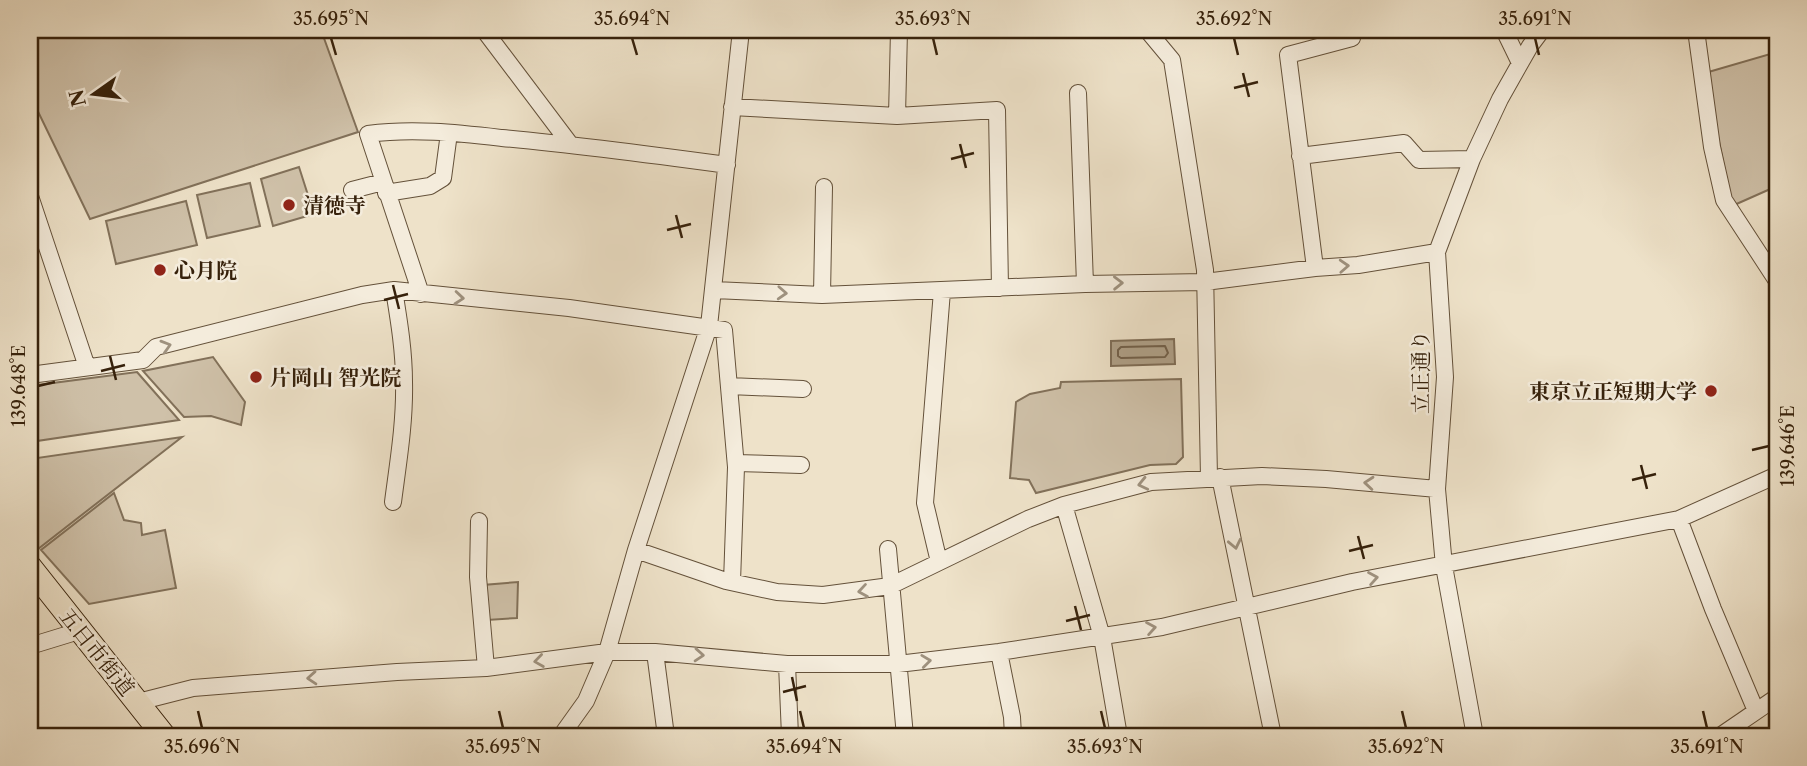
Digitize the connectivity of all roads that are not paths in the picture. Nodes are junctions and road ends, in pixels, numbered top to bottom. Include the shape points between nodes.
1 (484, 30) edge
2 (741, 30) edge
3 (899, 30) edge
4 (1147, 30) edge
5 (1348, 30) edge
6 (1504, 30) edge
7 (1542, 30) edge
8 (1696, 30) edge
9 (1520, 63) junction
10 (1078, 93) dead end
11 (732, 107) junction
12 (897, 116) junction
13 (449, 133) junction
14 (570, 144) junction
15 (1300, 156) junction
16 (1472, 159) junction
17 (727, 165) junction
18 (385, 187) junction
19 (824, 187) dead end
20 (352, 190) dead end
21 (30, 196) edge
22 (1437, 252) junction
23 (1315, 268) junction
24 (1777, 281) edge
25 (1205, 282) junction
26 (1085, 284) junction
27 (1000, 288) junction
28 (394, 290) junction
29 (714, 290) junction
30 (942, 291) junction
31 (421, 294) junction
32 (822, 295) junction
33 (709, 327) junction
34 (87, 367) junction
35 (30, 375) edge
36 (729, 386) junction
37 (803, 389) dead end
38 (736, 463) junction
39 (801, 465) dead end
40 (1777, 475) edge
41 (1215, 477) junction
42 (1437, 489) junction
43 (393, 502) dead end
44 (1064, 505) junction
45 (1679, 519) junction
46 (479, 521) dead end
47 (888, 549) dead end
48 (636, 550) junction
49 (939, 562) junction
50 (1444, 566) junction
51 (30, 567) edge
52 (732, 582) junction
53 (890, 586) junction
54 (1248, 605) junction
55 (79, 631) junction
56 (1102, 637) junction
57 (30, 646) edge
58 (607, 652) junction
59 (655, 652) junction
60 (999, 652) junction
61 (787, 664) junction
62 (898, 664) junction
63 (486, 668) junction
64 (1777, 697) edge
65 (138, 702) junction
66 (1756, 711) junction
67 (164, 736) edge
68 (561, 736) edge
69 (666, 736) edge
70 (790, 736) edge
71 (905, 736) edge
72 (1013, 736) edge
73 (1119, 736) edge
74 (1273, 736) edge
75 (1475, 736) edge
76 (1720, 736) edge

1 - 14 street
2 - 11 street
3 - 12 street
4 - 25 street via 1172,60
5 - 15 street via 1352,38 1287,55
6 - 9 street
7 - 9 street, 立正通り
8 - 24 street via 1724,200
9 - 16 street, 立正通り
10 - 26 street
11 - 12 street
11 - 17 street
12 - 27 street via 997,110
13 - 14 street
13 - 18 street via 443,178 430,187
13 - 18 street via 368,134
14 - 17 street
15 - 16 street via 1404,143 1419,160
15 - 23 street
16 - 22 street, 立正通り
17 - 29 street
18 - 20 street
18 - 31 street
19 - 32 street
21 - 34 street
23 -> 22 street
22 - 42 street, 立正通り via 1445,377
23 - 25 street
26 -> 25 street
25 - 41 street
26 - 27 street
27 - 30 street
28 - 31 street
34 -> 28 street via 143,360 156,348
28 - 43 street via 405,385
29 -> 32 street
29 - 33 street
30 - 32 street
30 - 49 street via 925,503
31 -> 33 street
33 - 36 street via 724,330
33 - 48 street
34 - 35 street
36 - 37 street
36 - 38 street
38 - 39 street
38 - 52 street
40 - 45 street
42 -> 41 street via 1326,479
41 -> 44 street via 1151,482
41 -> 54 street
42 - 50 street, 立正通り
44 - 49 street
44 - 56 street
45 - 50 street
45 - 66 street
46 - 63 street via 478,577
47 - 53 street
48 - 52 street
48 - 58 street
49 - 53 street
54 -> 50 street
50 - 75 street, 立正通り
51 - 55 main road, 五日市街道
53 -> 52 street via 823,596
53 - 62 street
56 -> 54 street
54 - 74 street
55 - 57 street
55 - 65 main road, 五日市街道
56 - 60 street
56 - 73 street
58 - 59 street
58 -> 63 street
58 - 68 street via 586,701
59 -> 61 street
59 - 69 street
62 -> 60 street
60 - 72 street
61 - 62 street
61 - 70 street
62 - 71 street
63 -> 65 street via 193,688
64 - 66 street
65 - 67 main road, 五日市街道
66 - 76 street

